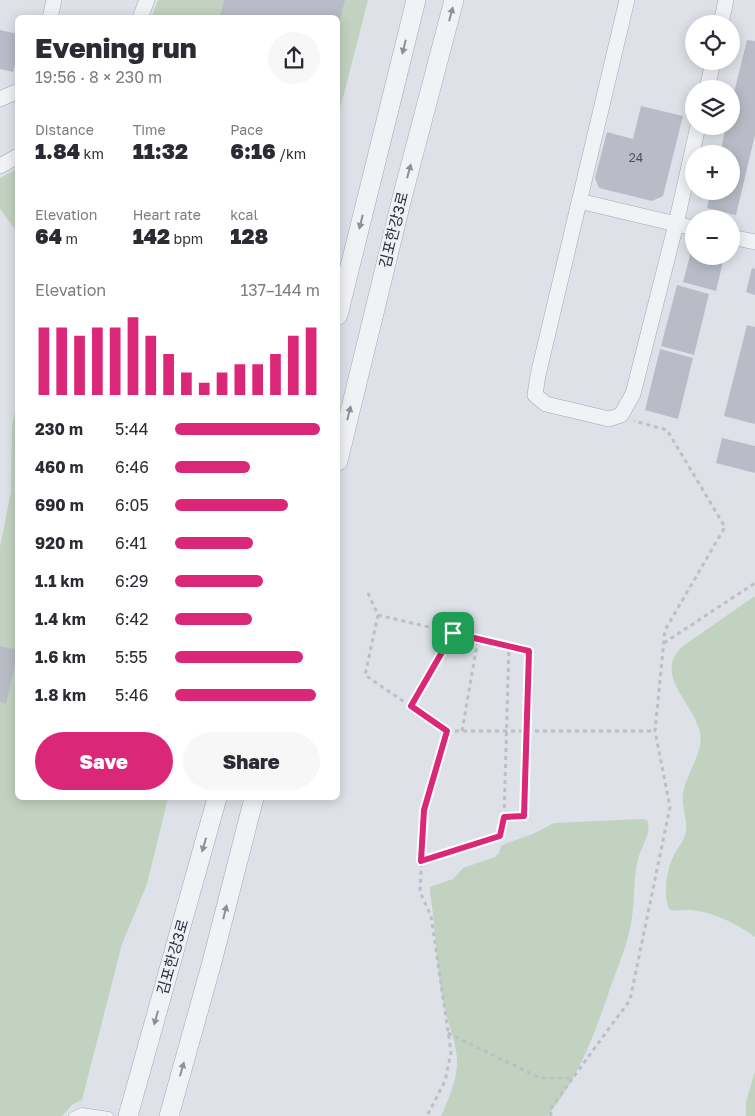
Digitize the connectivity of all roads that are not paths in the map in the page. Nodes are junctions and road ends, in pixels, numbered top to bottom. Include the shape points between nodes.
1 (54, 0) edge
2 (147, 0) edge
3 (416, 0) edge
4 (454, 0) edge
5 (627, 0) edge
6 (726, 0) edge
7 (51, 15) edge
8 (141, 15) edge
9 (723, 15) edge
10 (15, 92) edge
11 (0, 99) edge
12 (696, 135) edge
13 (15, 158) edge
14 (0, 166) edge
15 (578, 201) junction
16 (676, 224) junction
17 (685, 226) edge
18 (740, 238) edge
19 (755, 242) edge
20 (340, 306) edge
21 (340, 453) edge
22 (216, 800) edge
23 (253, 800) edge
24 (73, 1116) edge
25 (109, 1116) edge
26 (128, 1116) edge
27 (169, 1116) edge

1 - 7 street
2 - 8 street
3 -> 20 street
21 -> 4 street, 김포한강3로
5 - 15 street
6 - 9 street
10 - 11 street
12 - 16 street
13 - 14 street
15 - 16 street
15 - 16 street via 534,395 546,404 608,419 621,415 633,394
16 - 17 street
18 - 19 street
22 -> 26 street, 김포한강3로
27 -> 23 street
24 - 25 lane via 82,1112

